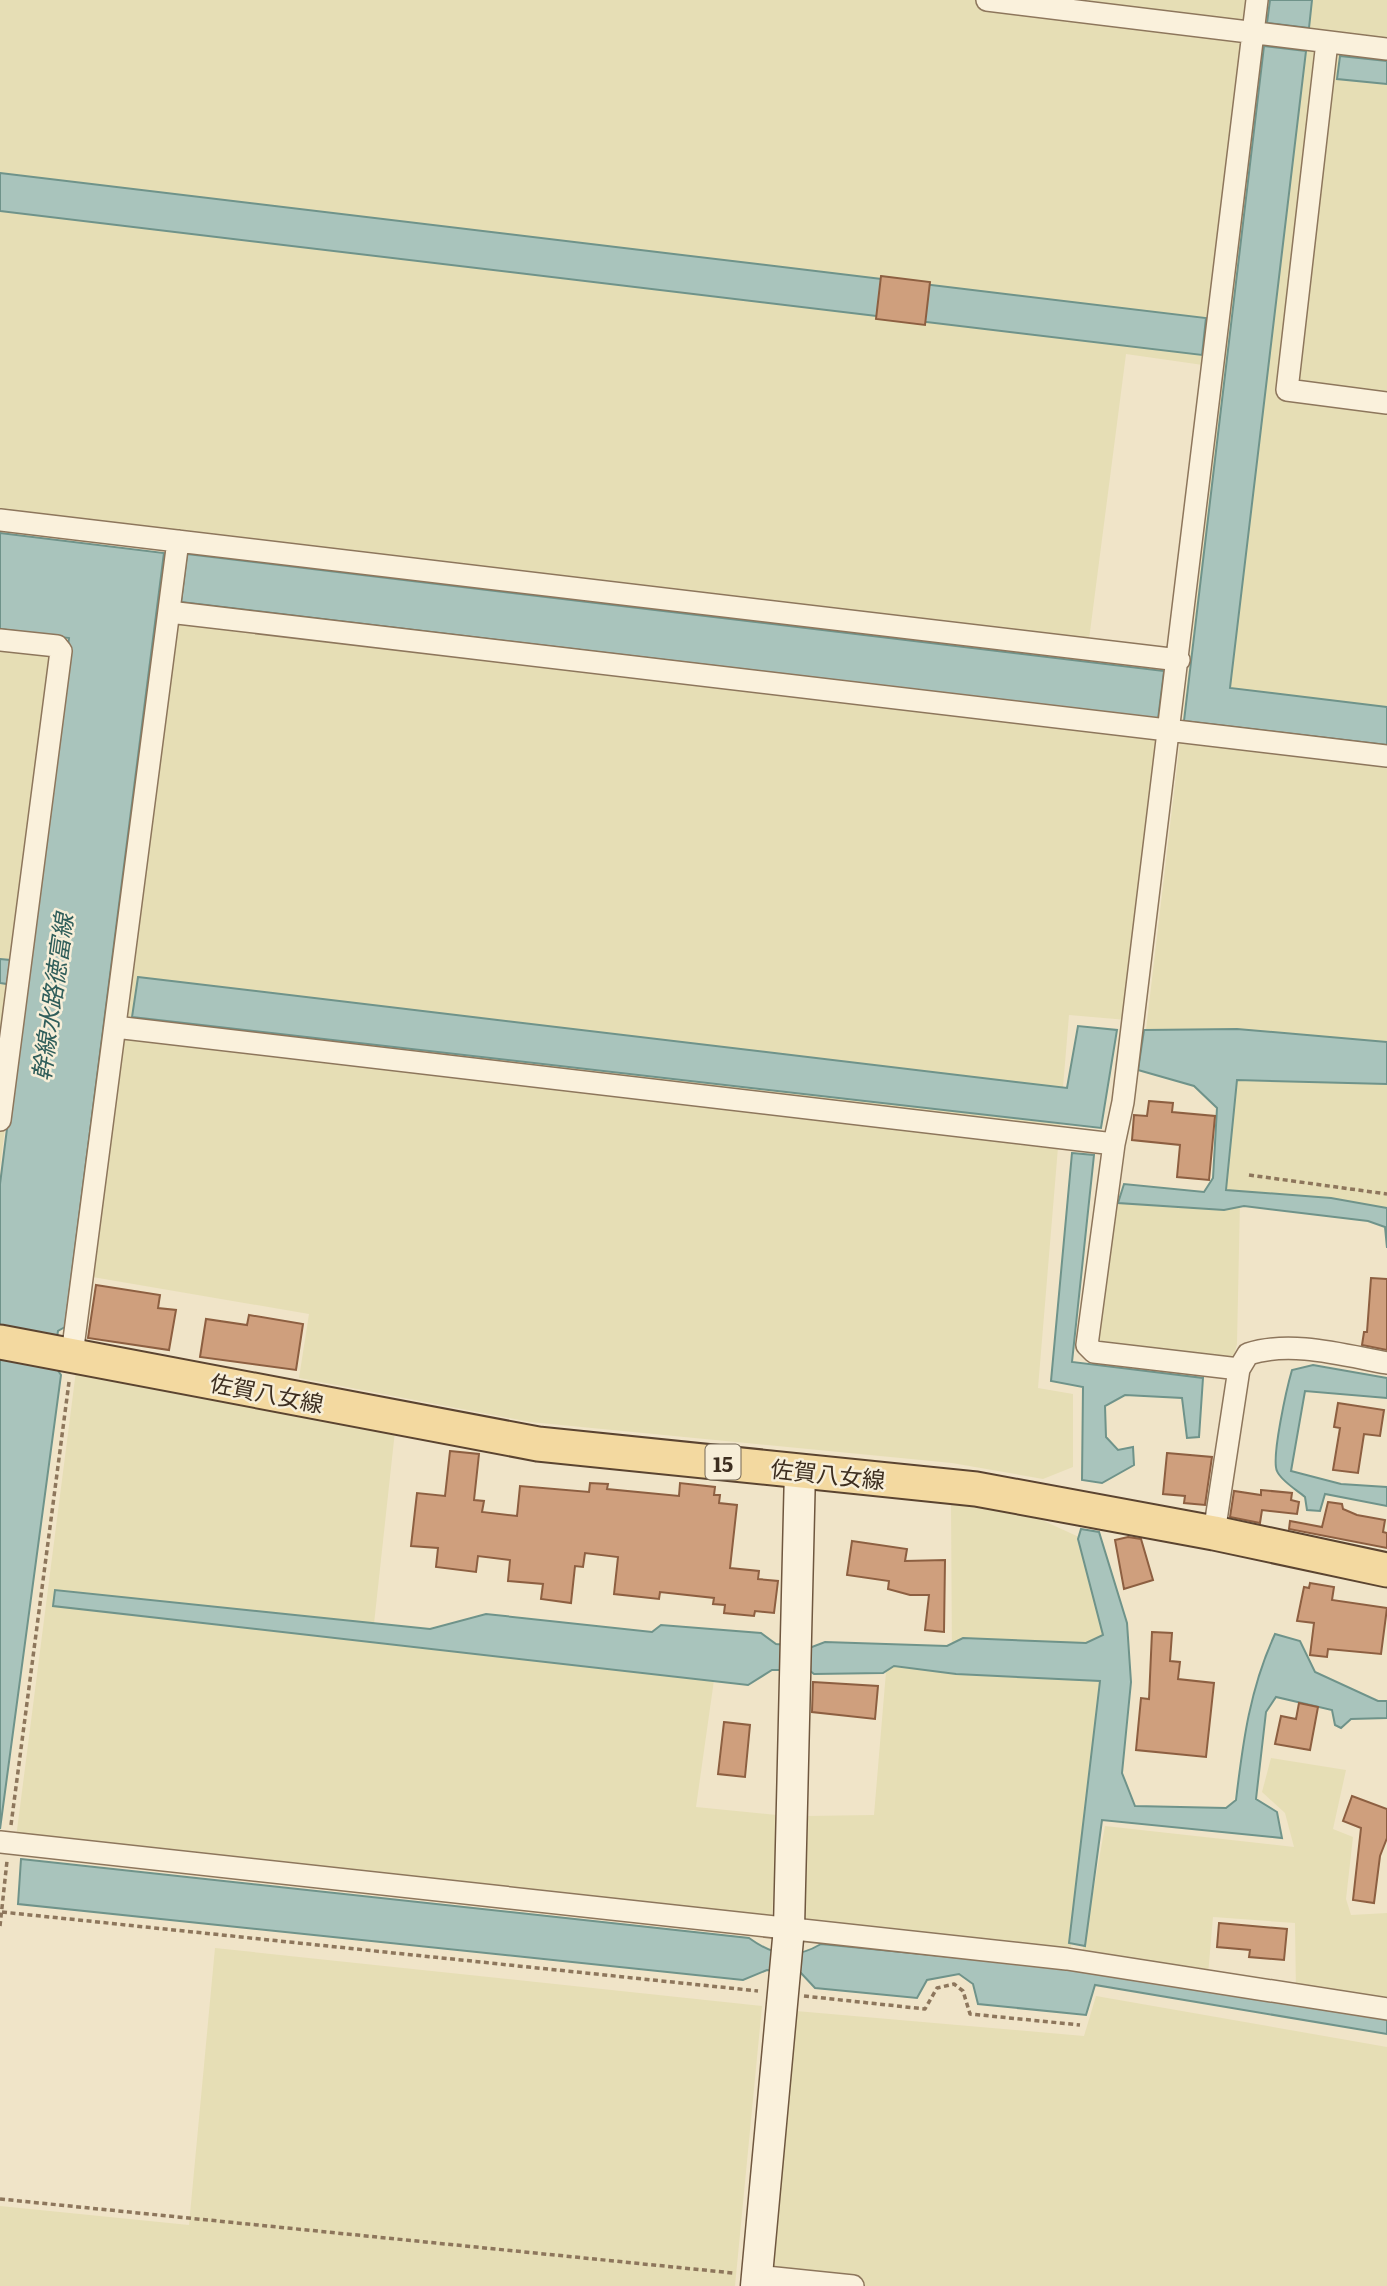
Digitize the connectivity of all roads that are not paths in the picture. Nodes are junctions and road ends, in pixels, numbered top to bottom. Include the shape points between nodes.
1 (987, 0) edge
2 (1257, 0) edge
3 (1253, 33) junction
4 (1327, 41) junction
5 (1387, 49) edge
6 (1387, 402) edge
7 (0, 520) edge
8 (178, 541) junction
9 (169, 612) junction
10 (0, 640) edge
11 (1179, 660) junction
12 (1170, 730) junction
13 (1387, 756) edge
14 (8, 996) edge
15 (115, 1027) junction
16 (0, 1120) edge
17 (1114, 1144) junction
18 (0, 1342) edge
19 (66, 1354) junction
20 (1387, 1363) edge
21 (1238, 1369) junction
22 (800, 1470) junction
23 (1214, 1533) junction
24 (1387, 1570) edge
25 (4, 1843) edge
26 (788, 1935) junction
27 (1387, 2009) edge
28 (757, 2281) edge
29 (853, 2286) edge

1 - 3 street
2 - 3 street
3 - 4 street
3 - 11 street
4 - 5 street
4 - 6 street via 1287,390
7 - 8 street
8 - 9 street
8 - 11 street
9 - 12 street
9 - 15 street
10 - 14 street via 57,646 61,651
11 - 12 street
12 - 13 street
12 - 17 street
14 - 16 street
15 - 17 street
15 - 19 street
17 - 21 street via 1087,1345 1094,1352
18 - 19 main road, 15
19 - 22 main road, 佐賀八女線 / 15 via 538,1444
20 - 21 street via 1267,1348 1248,1354
21 - 23 street
22 - 23 main road, 佐賀八女線 / 15 via 976,1489
22 - 26 street
23 - 24 main road, 佐賀八女線 / 15
25 - 26 street
26 - 27 street via 1067,1959
26 - 28 street
28 - 29 street

